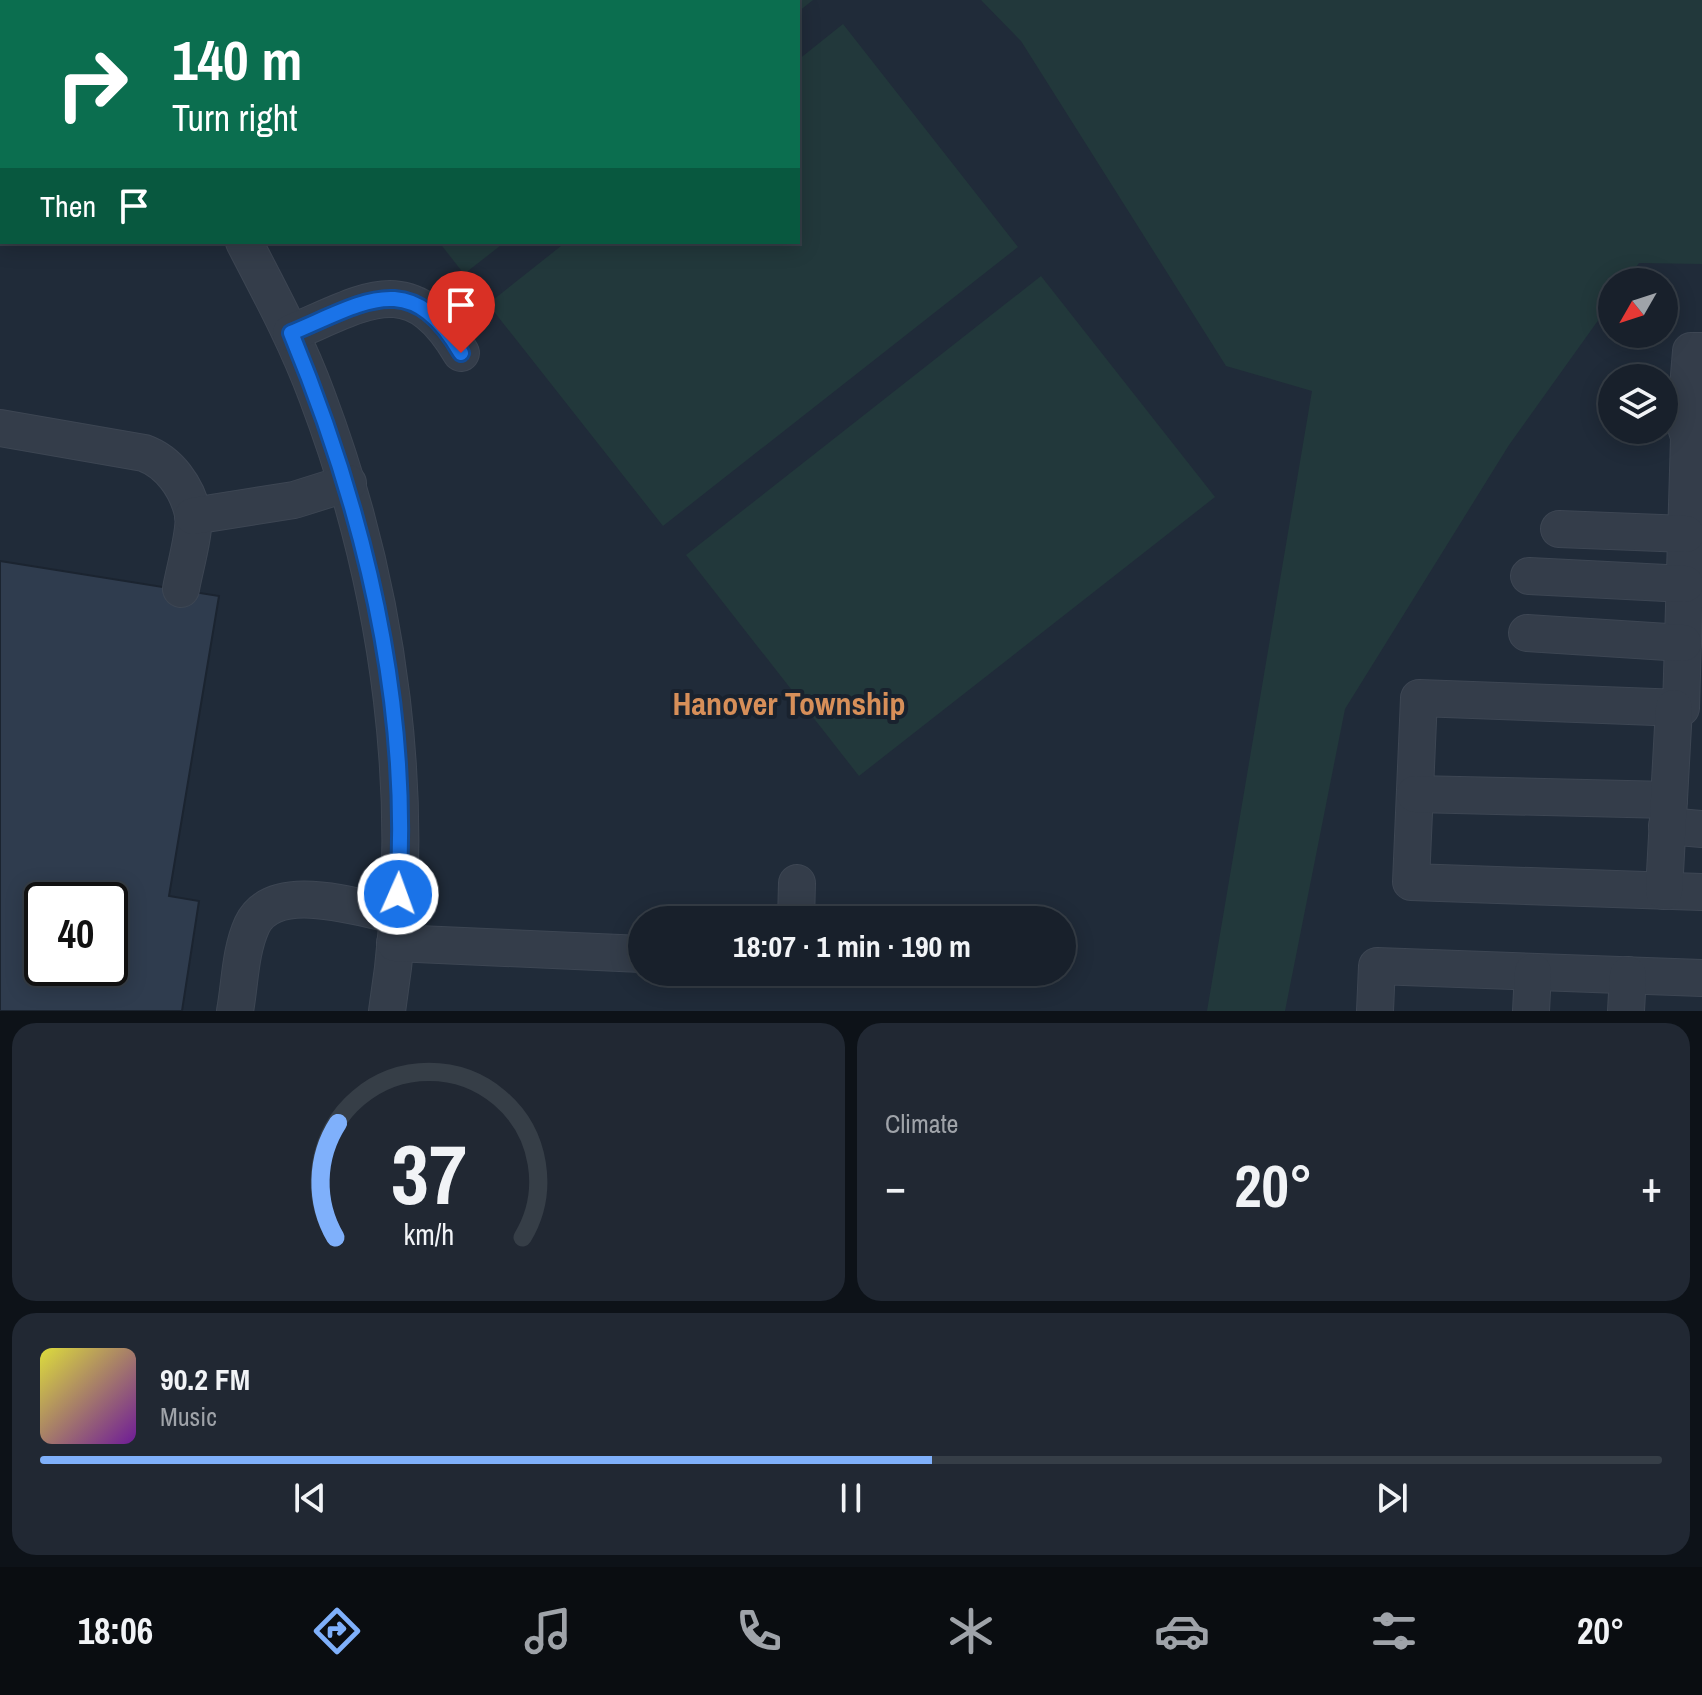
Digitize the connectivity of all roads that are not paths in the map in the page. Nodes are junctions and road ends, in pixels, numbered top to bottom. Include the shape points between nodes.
1 (245, 244) edge
2 (291, 333) junction
3 (1702, 351) edge
4 (461, 353) dead end
5 (0, 428) edge
6 (1696, 438) edge
7 (348, 483) junction
8 (193, 516) junction
9 (1559, 529) dead end
10 (1692, 530) edge
11 (1529, 576) dead end
12 (1685, 584) junction
13 (181, 589) dead end
14 (1690, 631) edge
15 (1527, 633) dead end
16 (1686, 699) edge
17 (1415, 794) junction
18 (1679, 818) edge
19 (797, 883) dead end
20 (1664, 891) junction
21 (1702, 892) edge
22 (796, 906) edge
23 (396, 929) junction
24 (628, 953) edge
25 (1533, 972) junction
26 (1628, 975) junction
27 (1702, 978) edge
28 (235, 1011) edge
29 (387, 1011) edge
30 (1375, 1011) edge
31 (1531, 1011) edge
32 (1626, 1011) edge

1 - 2 street
2 - 4 street via 385,298 431,311
2 - 7 street
3 - 6 street via 1691,351 1685,424
5 - 8 street via 162,460
6 - 10 street
7 - 8 street via 294,500
7 - 23 street via 390,685 398,779
8 - 13 street
9 - 10 street
10 - 12 street
11 - 12 street
12 - 14 street
14 - 15 street
14 - 16 street
16 - 17 street via 1419,698
16 - 18 street
17 - 18 street
17 - 20 street via 1411,882
18 - 20 street
19 - 22 street
20 - 21 street
23 - 24 street
23 - 28 street via 299,898 271,905 252,925
23 - 29 street
25 - 26 street
25 - 30 street via 1377,966
25 - 31 street
26 - 27 street
26 - 32 street

